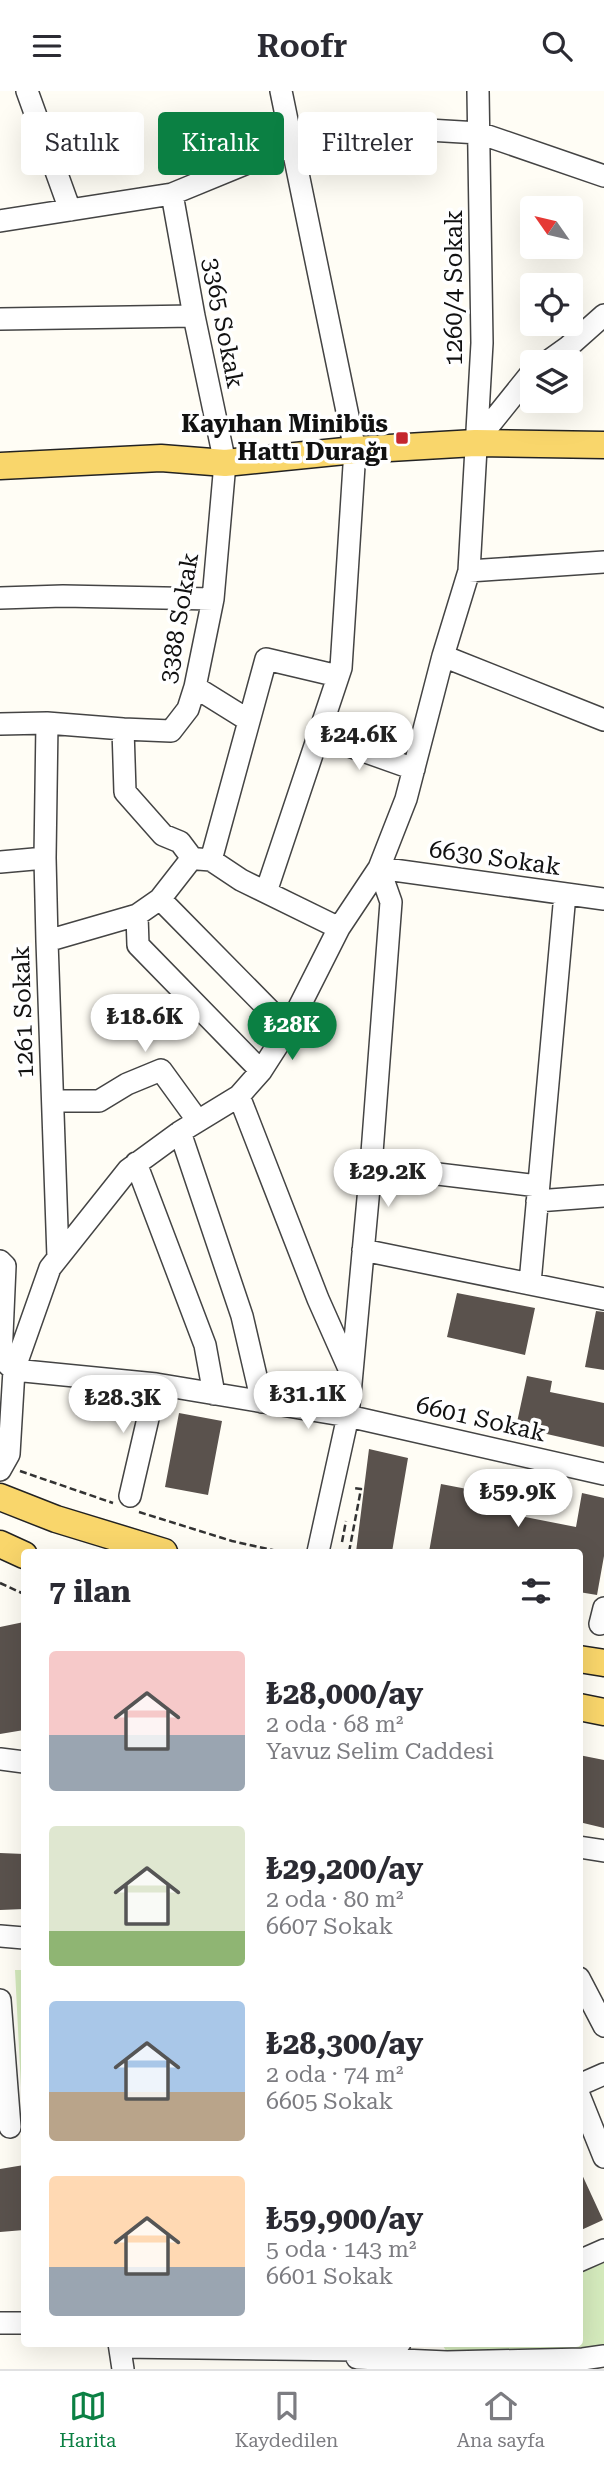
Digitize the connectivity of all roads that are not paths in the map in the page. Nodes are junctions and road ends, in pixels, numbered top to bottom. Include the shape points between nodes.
1 (27, 91) edge
2 (281, 91) edge
3 (478, 91) edge
4 (480, 133) junction
5 (291, 145) junction
6 (604, 176) edge
7 (172, 194) junction
8 (70, 210) junction
9 (0, 221) edge
10 (604, 315) edge
11 (194, 316) junction
12 (0, 319) edge
13 (564, 350) edge
14 (520, 389) edge
15 (488, 435) junction
16 (604, 445) edge
17 (355, 450) junction
18 (225, 463) junction
19 (0, 466) edge
20 (604, 562) edge
21 (470, 571) junction
22 (0, 598) edge
23 (213, 599) junction
24 (443, 656) junction
25 (338, 676) junction
26 (195, 687) junction
27 (248, 720) junction
28 (604, 720) edge
29 (47, 723) junction
30 (0, 724) edge
31 (122, 729) junction
32 (318, 735) junction
33 (414, 769) junction
34 (45, 858) junction
35 (201, 859) junction
36 (0, 862) edge
37 (379, 868) junction
38 (265, 892) junction
39 (565, 894) junction
40 (160, 898) junction
41 (604, 899) edge
42 (137, 915) junction
43 (339, 928) junction
44 (47, 941) junction
45 (288, 1029) junction
46 (261, 1071) junction
47 (239, 1096) junction
48 (53, 1101) junction
49 (189, 1126) junction
50 (136, 1163) junction
51 (371, 1166) junction
52 (537, 1194) junction
53 (604, 1196) edge
54 (363, 1250) junction
55 (58, 1257) junction
56 (0, 1261) edge
57 (530, 1283) junction
58 (604, 1299) edge
59 (14, 1370) junction
60 (350, 1373) junction
61 (156, 1384) junction
62 (215, 1394) junction
63 (262, 1402) junction
64 (348, 1416) junction
65 (0, 1470) edge
66 (604, 1474) edge
67 (130, 1496) dead end
68 (0, 1497) edge
69 (0, 1544) edge
70 (154, 1549) edge
71 (319, 1549) edge
72 (21, 1554) edge
73 (583, 1659) edge
74 (604, 1663) edge
75 (583, 1708) edge
76 (604, 1712) edge
77 (0, 1759) edge
78 (21, 1762) edge
79 (583, 1848) edge
80 (604, 1851) edge
81 (0, 1936) edge
82 (21, 1938) edge
83 (583, 1986) edge
84 (0, 2000) edge
85 (604, 2026) edge
86 (604, 2074) edge
87 (583, 2083) edge
88 (583, 2105) edge
89 (11, 2127) edge
90 (604, 2157) edge
91 (604, 2250) edge
92 (583, 2260) edge
93 (0, 2323) edge
94 (21, 2323) edge
95 (120, 2347) edge
96 (167, 2347) edge
97 (385, 2347) edge
98 (356, 2355) edge
99 (590, 2361) edge
100 (123, 2369) edge

1 - 8 street
2 - 5 street
3 - 4 street, 1260/4 Sokak
4 - 5 street via 428,130
4 - 6 street
4 - 15 street, 1260/4 Sokak via 482,343
5 - 7 street
5 - 17 street
7 - 8 street
7 - 11 street, 3365 Sokak
8 - 9 street
10 - 13 street
11 - 12 street
11 - 18 street, 3365 Sokak
14 - 15 street
15 - 16 main road
15 - 17 main road
15 - 21 street, 1260/4 Sokak
17 - 18 main road
17 - 25 street
18 - 19 main road via 161,459
18 - 23 street, 3388 Sokak
20 - 21 street
21 - 24 street, 1260/4 Sokak
22 - 23 street
23 - 26 street, 3388 Sokak
24 - 28 street
24 - 33 street, 1260/4 Sokak
25 - 27 street via 266,659
25 - 32 street
26 - 27 street
26 - 31 street, 3388 Sokak via 188,709 171,731
27 - 35 street
29 - 30 street
29 - 31 street
29 - 34 street, 1261 Sokak
31 - 35 street via 125,792 163,835
32 - 33 street
32 - 38 street
33 - 37 street, 1260/4 Sokak
34 - 36 street
34 - 44 street, 1261 Sokak
35 - 38 street
35 - 40 street
37 - 39 street, 6630 Sokak
37 - 43 street, 1260/4 Sokak
37 - 51 street via 391,902
38 - 43 street
39 - 41 street, 6630 Sokak
39 - 52 street
40 - 42 street
40 - 45 street
42 - 44 street
42 - 46 street via 138,945
43 - 45 street, 1260/4 Sokak
44 - 48 street, 1261 Sokak
45 - 46 street, 1260/4 Sokak
46 - 47 street, 1260/4 Sokak
47 - 49 street, 1260/4 Sokak
47 - 60 street
48 - 49 street via 99,1101 161,1070
48 - 55 street, 1261 Sokak
49 - 50 street, 1260/4 Sokak
49 - 63 street
50 - 55 street, 1260/4 Sokak
50 - 62 street via 205,1345
51 - 52 street
51 - 54 street
52 - 53 street
52 - 57 street
54 - 57 street
54 - 60 street
55 - 59 street
56 - 59 street via 5,1266 1,1358
57 - 58 street
59 - 61 street, 6601 Sokak
59 - 65 street via 9,1454
60 - 64 street
61 - 62 street, 6601 Sokak
61 - 67 street
62 - 63 street, 6601 Sokak
63 - 64 street, 6601 Sokak
64 - 66 street, 6601 Sokak
64 - 71 street
68 - 70 main road
69 - 72 main road
73 - 74 main road
75 - 76 main road
77 - 78 street
79 - 80 street
81 - 82 street
83 - 85 street
84 - 89 street
86 - 87 street
88 - 90 street
91 - 92 street
93 - 94 street
95 - 100 street
96 - 98 street
97 - 98 street
98 - 99 street via 447,2362

